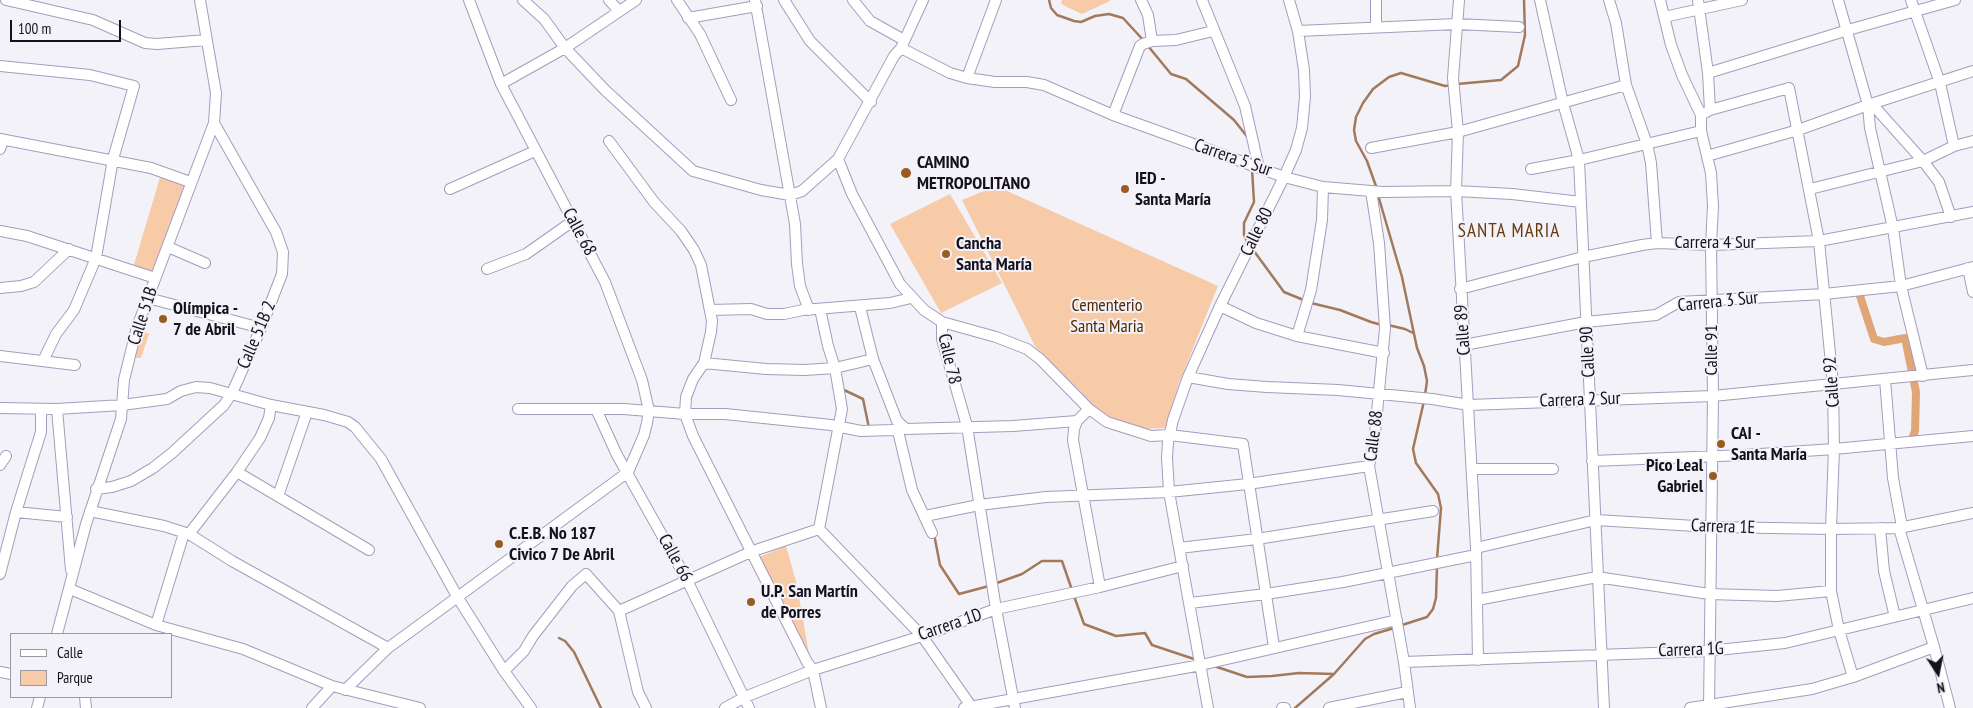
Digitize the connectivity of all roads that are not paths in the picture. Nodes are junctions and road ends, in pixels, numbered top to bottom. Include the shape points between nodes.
1 (6, 0) edge
2 (200, 0) edge
3 (469, 0) edge
4 (523, 0) edge
5 (609, 0) edge
6 (636, 0) edge
7 (677, 0) edge
8 (784, 0) edge
9 (854, 0) edge
10 (923, 0) edge
11 (996, 0) edge
12 (1141, 0) edge
13 (1202, 0) edge
14 (1289, 0) edge
15 (1376, 0) edge
16 (1459, 0) edge
17 (1540, 0) edge
18 (1609, 0) edge
19 (1660, 0) edge
20 (1742, 0) edge
21 (1838, 0) edge
22 (1911, 0) edge
23 (1955, 0) edge
24 (756, 3) edge
25 (1698, 5) edge
26 (1914, 10) junction
27 (619, 11) junction
28 (1664, 17) junction
29 (688, 18) junction
30 (1457, 24) junction
31 (1376, 26) junction
32 (1519, 26) dead end
33 (1848, 30) junction
34 (1213, 31) junction
35 (1298, 31) junction
36 (206, 40) junction
37 (1148, 42) junction
38 (902, 44) junction
39 (565, 48) junction
40 (0, 66) edge
41 (1973, 71) edge
42 (1708, 73) junction
43 (967, 78) junction
44 (1940, 83) junction
45 (501, 84) junction
46 (1626, 85) junction
47 (731, 100) dead end
48 (871, 102) junction
49 (1563, 103) junction
50 (1870, 105) junction
51 (1705, 113) junction
52 (1113, 115) junction
53 (214, 123) junction
54 (1798, 130) junction
55 (1701, 131) junction
56 (1458, 132) junction
57 (1973, 141) edge
58 (1, 142) edge
59 (608, 142) dead end
60 (1647, 144) junction
61 (1954, 146) junction
62 (1371, 148) dead end
63 (535, 151) junction
64 (1707, 156) junction
65 (838, 159) junction
66 (113, 160) junction
67 (1579, 160) junction
68 (1923, 161) junction
69 (1259, 168) junction
70 (1531, 169) dead end
71 (1880, 171) junction
72 (1284, 177) junction
73 (190, 182) junction
74 (1322, 187) junction
75 (1810, 189) junction
76 (450, 190) dead end
77 (1456, 191) junction
78 (1376, 192) junction
79 (790, 194) junction
80 (1581, 202) junction
81 (1973, 212) edge
82 (1951, 217) junction
83 (573, 221) junction
84 (1893, 228) junction
85 (0, 231) edge
86 (1819, 241) junction
87 (1657, 243) junction
88 (1711, 245) junction
89 (168, 247) junction
90 (69, 249) junction
91 (1583, 257) junction
92 (96, 258) junction
93 (204, 263) dead end
94 (1970, 267) edge
95 (487, 269) dead end
96 (155, 278) junction
97 (1901, 286) junction
98 (1, 288) edge
99 (1460, 289) junction
100 (1973, 292) edge
101 (1824, 294) junction
102 (148, 298) junction
103 (912, 298) junction
104 (1712, 300) junction
105 (1220, 306) junction
106 (860, 307) junction
107 (710, 310) junction
108 (808, 310) junction
109 (820, 310) junction
110 (942, 322) junction
111 (1586, 322) junction
112 (261, 328) junction
113 (1297, 336) junction
114 (1464, 345) junction
115 (1384, 353) junction
116 (0, 356) edge
117 (874, 358) junction
118 (43, 361) junction
119 (704, 363) junction
120 (75, 365) dead end
121 (835, 368) junction
122 (1973, 370) edge
123 (1188, 376) junction
124 (1917, 376) junction
125 (1885, 379) junction
126 (1834, 384) junction
127 (232, 394) junction
128 (1379, 394) junction
129 (1713, 396) junction
130 (1591, 399) junction
131 (122, 405) junction
132 (271, 405) junction
133 (1469, 405) junction
134 (0, 408) edge
135 (41, 409) junction
136 (57, 409) junction
137 (518, 409) dead end
138 (596, 410) junction
139 (1089, 410) junction
140 (649, 411) junction
141 (307, 412) junction
142 (685, 414) junction
143 (1077, 421) junction
144 (840, 426) junction
145 (967, 426) junction
146 (902, 430) junction
147 (1170, 435) junction
148 (1151, 436) junction
149 (1973, 436) edge
150 (1890, 444) junction
151 (1834, 450) junction
152 (1712, 456) junction
153 (1167, 457) junction
154 (1592, 460) junction
155 (1370, 466) junction
156 (1472, 469) junction
157 (1553, 469) dead end
158 (237, 472) junction
159 (628, 472) junction
160 (1248, 484) junction
161 (96, 489) junction
162 (1169, 492) junction
163 (1082, 494) junction
164 (278, 496) junction
165 (979, 505) junction
166 (90, 511) junction
167 (1433, 511) dead end
168 (16, 512) junction
169 (1973, 513) edge
170 (927, 516) junction
171 (67, 517) junction
172 (1378, 519) junction
173 (1596, 520) junction
174 (1712, 527) junction
175 (1901, 527) junction
176 (1880, 528) junction
177 (819, 529) junction
178 (1831, 530) junction
179 (932, 533) dead end
180 (186, 534) junction
181 (1257, 539) junction
182 (1179, 548) junction
183 (369, 550) dead end
184 (753, 551) junction
185 (1476, 552) junction
186 (1183, 566) junction
187 (1388, 573) junction
188 (0, 574) edge
189 (1598, 577) junction
190 (687, 580) junction
191 (71, 585) junction
192 (1100, 587) junction
193 (1831, 591) junction
194 (1266, 594) junction
195 (1709, 594) junction
196 (458, 598) junction
197 (1973, 598) edge
198 (1477, 600) junction
199 (1190, 603) junction
200 (996, 610) junction
201 (1923, 610) junction
202 (619, 612) junction
203 (1894, 617) junction
204 (1398, 624) junction
205 (156, 625) junction
206 (1839, 630) junction
207 (60, 631) edge
208 (922, 636) junction
209 (1934, 646) junction
210 (1274, 647) junction
211 (388, 648) junction
212 (1708, 651) junction
213 (1601, 655) junction
214 (1478, 660) junction
215 (1404, 662) junction
216 (1201, 665) junction
217 (813, 670) junction
218 (504, 671) junction
219 (1853, 677) junction
220 (332, 686) junction
221 (345, 690) junction
222 (1407, 692) junction
223 (746, 697) junction
224 (1014, 704) edge
225 (968, 707) edge
226 (1708, 707) edge
227 (312, 708) edge
228 (420, 708) edge
229 (531, 708) edge
230 (646, 708) edge
231 (725, 708) edge
232 (749, 708) edge
233 (821, 708) edge
234 (1208, 708) edge
235 (1329, 708) edge
236 (1410, 708) edge
237 (1604, 708) edge
238 (1690, 708) edge
239 (1950, 708) edge

1 - 36 street via 93,20 145,43
2 - 36 street, Calle 51B
3 - 45 street, Calle 68
4 - 39 street via 544,19
5 - 27 street
6 - 27 street
7 - 29 street
8 - 48 street via 810,41
9 - 38 street, Carrera 5 Sur via 870,21
10 - 38 street
11 - 43 street
12 - 37 street via 1148,15
13 - 34 street
14 - 35 street, Calle 80
15 - 31 street
16 - 30 street, Calle 89
17 - 49 street, Calle 90
18 - 46 street
19 - 28 street, Calle 91
20 - 25 street
21 - 33 street
22 - 26 street
23 - 26 street
24 - 29 street
24 - 79 street
25 - 28 street
25 - 42 street
26 - 33 street
26 - 44 street
27 - 39 street
28 - 51 street, Calle 91 via 1676,60
29 - 47 street via 700,34
30 - 31 street
30 - 32 street
30 - 56 street, Calle 89 via 1453,78
31 - 35 street
33 - 42 street
33 - 50 street
34 - 37 street via 1176,40
34 - 69 street via 1246,106
35 - 72 street, Calle 80 via 1304,77 1304,113 1296,150
36 - 53 street, Calle 51B via 216,93
37 - 52 street via 1140,46
38 - 43 street, Carrera 5 Sur via 950,73
38 - 48 street
39 - 45 street
39 - 79 street via 605,90 693,171 752,188
40 - 66 street via 90,75 134,86
41 - 44 street
42 - 51 street
43 - 52 street, Carrera 5 Sur via 1044,84
44 - 50 street
44 - 61 street
45 - 63 street, Calle 68
46 - 49 street
46 - 60 street
48 - 65 street
49 - 56 street
49 - 67 street, Calle 90
50 - 54 street
50 - 68 street
50 - 71 street via 1870,128
51 - 54 street, Calle 92 via 1789,88
51 - 55 street, Calle 91
52 - 69 street, Carrera 5 Sur
53 - 73 street, Calle 51B
53 - 112 street, Calle 51B 2 via 276,232 283,252 282,274
54 - 64 street
54 - 75 street, Calle 92
55 - 60 street
55 - 64 street, Calle 91
56 - 62 street
56 - 77 street, Calle 89
57 - 61 street
58 - 66 street
59 - 107 street via 694,250 704,274
60 - 67 street
60 - 87 street via 1652,163
61 - 68 street
63 - 76 street
63 - 83 street, Calle 68
64 - 88 street, Calle 91 via 1713,206
65 - 79 street via 802,191
65 - 103 street, Calle 78 via 852,194 900,284
66 - 73 street via 168,173
66 - 92 street
67 - 70 street
67 - 80 street, Calle 90
68 - 71 street
68 - 82 street via 1939,182
69 - 72 street, Carrera 5 Sur
71 - 75 street
71 - 84 street
72 - 74 street, Carrera 5 Sur
72 - 105 street, Calle 80
73 - 89 street, Calle 51B
74 - 78 street, Carrera 5 Sur
74 - 113 street via 1322,220 1308,302
75 - 86 street, Calle 92
77 - 78 street, Carrera 5 Sur
77 - 80 street, Carrera 5 Sur
77 - 99 street, Calle 89
78 - 115 street, Calle 88
79 - 108 street via 800,286
80 - 91 street, Calle 90
81 - 82 street, Carrera 4 Sur
82 - 84 street, Carrera 4 Sur
83 - 95 street via 526,254
83 - 140 street, Calle 68 via 605,282 642,380
84 - 86 street, Carrera 4 Sur
84 - 97 street
85 - 90 street
86 - 88 street, Carrera 4 Sur
86 - 101 street, Calle 92
87 - 88 street, Carrera 4 Sur
87 - 91 street, Carrera 4 Sur
88 - 104 street, Calle 91
89 - 93 street
89 - 96 street, Calle 51B
90 - 92 street
90 - 98 street via 34,282
91 - 99 street, Carrera 4 Sur
91 - 111 street, Calle 90
92 - 96 street
92 - 118 street via 74,310 56,334
94 - 97 street, Carrera 3 Sur
94 - 100 street
96 - 102 street, Calle 51B
97 - 101 street, Carrera 3 Sur
97 - 124 street
99 - 114 street, Calle 89
101 - 104 street, Carrera 3 Sur
101 - 126 street, Calle 92
102 - 112 street
102 - 131 street, Calle 51B via 129,359
103 - 106 street
103 - 110 street, Calle 78
104 - 111 street, Carrera 3 Sur via 1679,302 1656,315
104 - 129 street, Calle 91
105 - 113 street via 1256,323
105 - 123 street, Calle 80
106 - 109 street
106 - 117 street
107 - 108 street via 751,309 775,314
107 - 119 street via 711,332
108 - 109 street
109 - 121 street
110 - 139 street via 1027,349
110 - 145 street, Calle 78 via 947,360
111 - 114 street, Carrera 3 Sur
111 - 130 street, Calle 90
112 - 127 street, Calle 51B 2
113 - 115 street
114 - 133 street, Calle 89
115 - 128 street, Calle 88
116 - 118 street
117 - 121 street
117 - 146 street
118 - 120 street
119 - 121 street via 766,370
119 - 142 street via 686,397
121 - 144 street via 842,409
122 - 124 street, Carrera 2 Sur
123 - 128 street, Carrera 2 Sur via 1258,387
123 - 147 street, Calle 80
124 - 125 street, Carrera 2 Sur
125 - 126 street, Carrera 2 Sur
125 - 150 street
126 - 129 street, Carrera 2 Sur
126 - 151 street, Calle 92
127 - 131 street via 196,387 167,399
127 - 132 street
127 - 161 street, Calle 51B 2 via 224,405 153,468 131,480
128 - 133 street, Carrera 2 Sur
128 - 155 street, Calle 88
129 - 130 street, Carrera 2 Sur
129 - 152 street, Calle 91
130 - 133 street, Carrera 2 Sur
130 - 154 street, Calle 90
131 - 136 street
131 - 161 street, Calle 51B via 114,444
132 - 141 street
132 - 158 street via 260,438
133 - 156 street, Calle 89
134 - 135 street
135 - 136 street
135 - 168 street via 41,432
136 - 171 street
137 - 138 street
138 - 140 street
138 - 159 street, Calle 66
139 - 143 street
139 - 148 street via 1107,422
140 - 142 street
140 - 159 street, Calle 68 via 644,435
141 - 164 street
141 - 196 street via 348,422 355,427 380,459
142 - 144 street via 752,416
142 - 184 street via 693,436
143 - 145 street
143 - 163 street via 1073,440
144 - 146 street via 861,431
144 - 177 street
145 - 146 street
145 - 165 street, Calle 78
146 - 170 street via 910,485
147 - 148 street
147 - 153 street, Calle 80
147 - 160 street via 1243,444
148 - 153 street
149 - 150 street
150 - 151 street
150 - 175 street
151 - 152 street
151 - 178 street, Calle 92
152 - 154 street
152 - 174 street, Calle 91
153 - 162 street, Calle 80
154 - 173 street, Calle 90
155 - 160 street
155 - 172 street, Calle 88
156 - 157 street
156 - 185 street, Calle 89
158 - 164 street
158 - 180 street
159 - 190 street, Calle 66
159 - 196 street
160 - 162 street
160 - 181 street
161 - 166 street, Calle 51B
162 - 163 street
162 - 182 street, Calle 80
163 - 165 street
163 - 192 street
164 - 183 street
165 - 170 street
165 - 200 street, Calle 78
166 - 180 street via 164,526
166 - 191 street, Calle 51B
167 - 172 street
168 - 171 street
168 - 188 street
169 - 175 street, Carrera 1E
170 - 179 street
171 - 191 street
172 - 181 street
172 - 187 street, Calle 88
173 - 174 street, Carrera 1E
173 - 185 street, Carrera 1E
173 - 189 street, Calle 90
174 - 178 street, Carrera 1E
174 - 195 street, Calle 91
175 - 176 street, Carrera 1E
175 - 201 street
176 - 178 street, Carrera 1E
176 - 203 street via 1884,571
177 - 184 street
177 - 208 street
178 - 193 street, Calle 92
180 - 205 street
180 - 211 street
181 - 182 street
181 - 194 street
182 - 186 street, Calle 80
184 - 190 street
184 - 217 street
185 - 187 street, Carrera 1E
185 - 198 street, Calle 89
186 - 192 street, Carrera 1D
186 - 199 street, Calle 80
187 - 194 street, Carrera 1E
187 - 204 street, Calle 88
189 - 195 street
189 - 198 street
189 - 213 street, Calle 90
190 - 202 street
190 - 223 street, Calle 66
191 - 205 street
191 - 207 street, Calle 51B
192 - 200 street, Carrera 1D
193 - 195 street via 1777,596
193 - 206 street, Calle 92
194 - 199 street, Carrera 1E
194 - 210 street
195 - 212 street, Calle 91
196 - 211 street
196 - 218 street
197 - 201 street, Carrera 1G
198 - 214 street, Calle 89
199 - 216 street, Calle 80
200 - 208 street, Carrera 1D
200 - 224 street, Calle 78
201 - 203 street, Carrera 1G
201 - 209 street
202 - 218 street via 586,574 572,586 524,651
202 - 230 street via 638,692
203 - 206 street, Carrera 1G
204 - 210 street
204 - 215 street, Calle 88
205 - 220 street via 243,649
206 - 212 street, Carrera 1G via 1785,643
206 - 219 street, Calle 92
208 - 217 street, Carrera 1D
208 - 225 street
209 - 219 street
209 - 239 street
210 - 216 street
211 - 221 street
212 - 213 street, Carrera 1G
212 - 226 street, Calle 91
213 - 214 street, Carrera 1G
213 - 237 street, Calle 90
214 - 215 street, Carrera 1G
215 - 222 street, Calle 88
216 - 224 street
216 - 234 street, Calle 80
217 - 223 street, Carrera 1D
217 - 233 street
218 - 229 street
219 - 226 street via 1812,690
220 - 221 street
220 - 227 street
221 - 228 street
222 - 235 street
222 - 236 street, Calle 88
223 - 231 street, Carrera 1D
223 - 232 street, Calle 66
224 - 225 street
226 - 238 street

